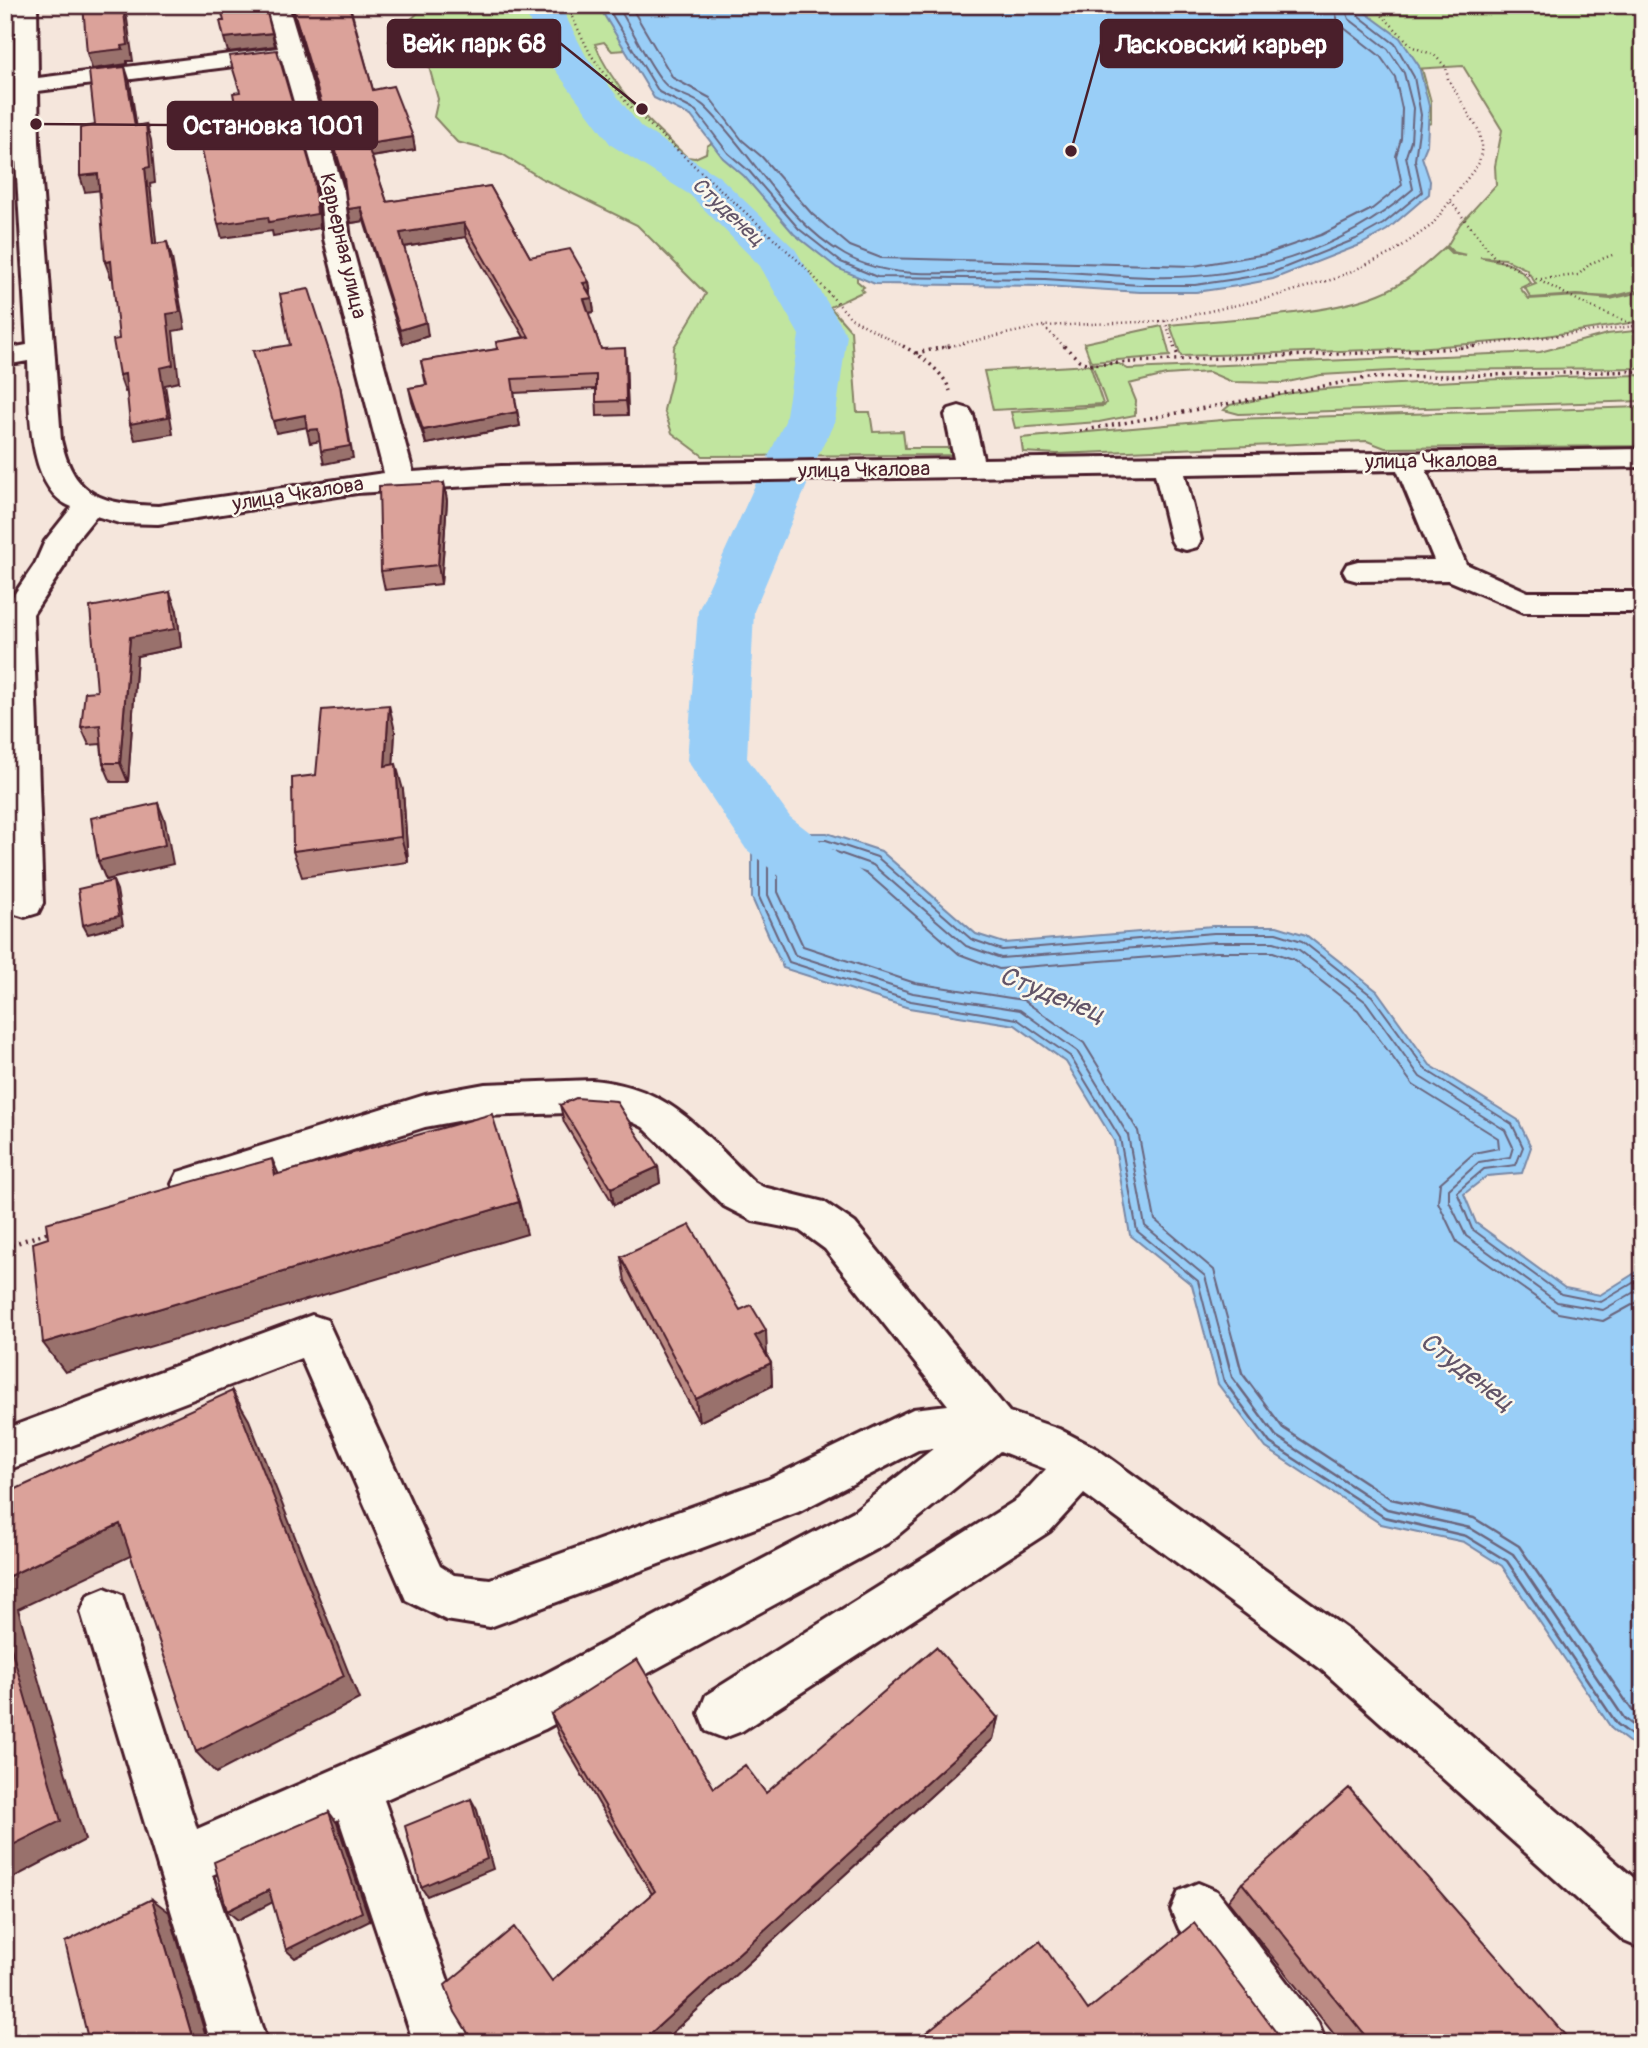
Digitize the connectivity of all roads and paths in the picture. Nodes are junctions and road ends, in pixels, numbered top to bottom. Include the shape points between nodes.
1 (26, 5) edge
2 (277, 5) edge
3 (566, 5) edge
4 (1372, 5) edge
5 (291, 53) junction
6 (26, 86) junction
7 (30, 159) junction
8 (5, 162) edge
9 (1451, 202) junction
10 (1615, 254) dead end
11 (1540, 280) junction
12 (1165, 321) junction
13 (1637, 325) junction
14 (1643, 325) edge
15 (1043, 326) junction
16 (39, 351) junction
17 (916, 353) junction
18 (5, 356) edge
19 (1179, 358) junction
20 (1643, 372) edge
21 (959, 415) joint
22 (1080, 431) dead end
23 (1643, 458) edge
24 (1408, 461) junction
25 (1168, 465) junction
26 (971, 470) junction
27 (400, 481) junction
28 (90, 504) junction
29 (1186, 540) dead end
30 (1452, 570) junction
31 (1359, 571) dead end
32 (1643, 602) edge
33 (25, 904) dead end
34 (153, 1197) edge
35 (54, 1231) edge
36 (5, 1247) edge
37 (994, 1428) junction
38 (5, 1450) edge
39 (1081, 1464) junction
40 (105, 1612) dead end
41 (724, 1713) dead end
42 (354, 1787) junction
43 (181, 1862) junction
44 (1198, 1910) dead end
45 (1643, 1922) edge
46 (239, 2043) edge
47 (442, 2043) edge
48 (1298, 2043) edge

1 - 6 street, улица Чкалова
2 - 5 street, Карьерная улица
3 - 17 path via 592,55 629,106 805,267 851,318
4 - 9 path via 1413,47 1434,55 1446,66 1448,79 1479,131 1479,163
5 - 6 street
5 - 27 street, Карьерная улица via 332,192 337,239
6 - 7 street, улица Чкалова
7 - 8 street
7 - 16 street, улица Чкалова
9 - 11 path via 1495,258
9 - 12 path via 1432,225 1392,253 1334,279
10 - 11 path via 1591,263 1578,275
11 - 13 path
12 - 15 path
12 - 19 path
13 - 14 path
13 - 19 path via 1524,342 1407,352
15 - 17 path
15 - 19 path via 1090,365
16 - 18 street
16 - 28 street, улица Чкалова via 52,464 69,492
17 - 21 path via 947,382
20 - 22 path via 1367,378
21 - 26 street
23 - 24 street, улица Чкалова
24 - 25 street, улица Чкалова
24 - 30 street
25 - 26 street, улица Чкалова
25 - 29 street
26 - 27 street, улица Чкалова via 564,474
27 - 28 street, улица Чкалова via 158,515 119,514
28 - 33 street via 60,541 18,614
30 - 31 street
30 - 32 street via 1524,602
34 - 37 street via 425,1111 485,1100 592,1096 623,1100 657,1115 738,1194 753,1203 809,1215 840,1236
35 - 36 path
37 - 38 street via 955,1425 913,1430 782,1496 490,1602 454,1600 423,1583 312,1334
37 - 39 street via 1043,1444
37 - 42 street via 871,1527 527,1711
39 - 41 street via 1034,1515
39 - 45 street via 1338,1652
40 - 43 street
42 - 43 street
42 - 47 street
43 - 46 street
44 - 48 street

